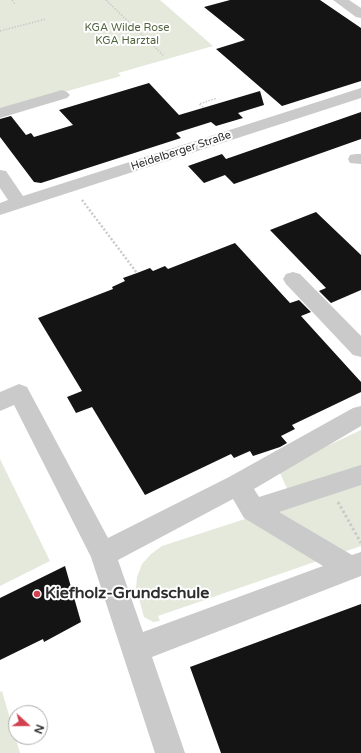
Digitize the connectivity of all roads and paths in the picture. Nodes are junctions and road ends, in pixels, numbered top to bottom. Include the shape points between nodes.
1 (12, 0) edge
2 (106, 0) edge
3 (340, 0) edge
4 (15, 4) dead end
5 (361, 14) edge
6 (46, 18) dead end
7 (0, 31) edge
8 (164, 56) dead end
9 (361, 93) edge
10 (62, 95) dead end
11 (217, 98) dead end
12 (203, 107) dead end
13 (0, 113) edge
14 (0, 174) edge
15 (72, 186) junction
16 (19, 203) junction
17 (0, 209) edge
18 (137, 273) dead end
19 (293, 280) dead end
20 (361, 349) edge
21 (0, 402) edge
22 (361, 415) edge
23 (361, 475) edge
24 (238, 485) junction
25 (253, 510) junction
26 (103, 554) junction
27 (355, 566) edge
28 (135, 649) junction
29 (170, 753) edge

1 - 4 path
2 - 8 path
3 - 5 street
6 - 7 path
9 - 15 street, Heidelberger Straße
10 - 13 street
11 - 12 path via 199,104
14 - 16 street
15 - 16 street, Heidelberger Straße
15 - 18 path
16 - 17 street, Heidelberger Straße
19 - 20 street
21 - 26 street via 19,393
22 - 24 street
23 - 25 street
24 - 25 street
24 - 26 street
25 - 27 street
26 - 28 street
27 - 28 street
28 - 29 street

